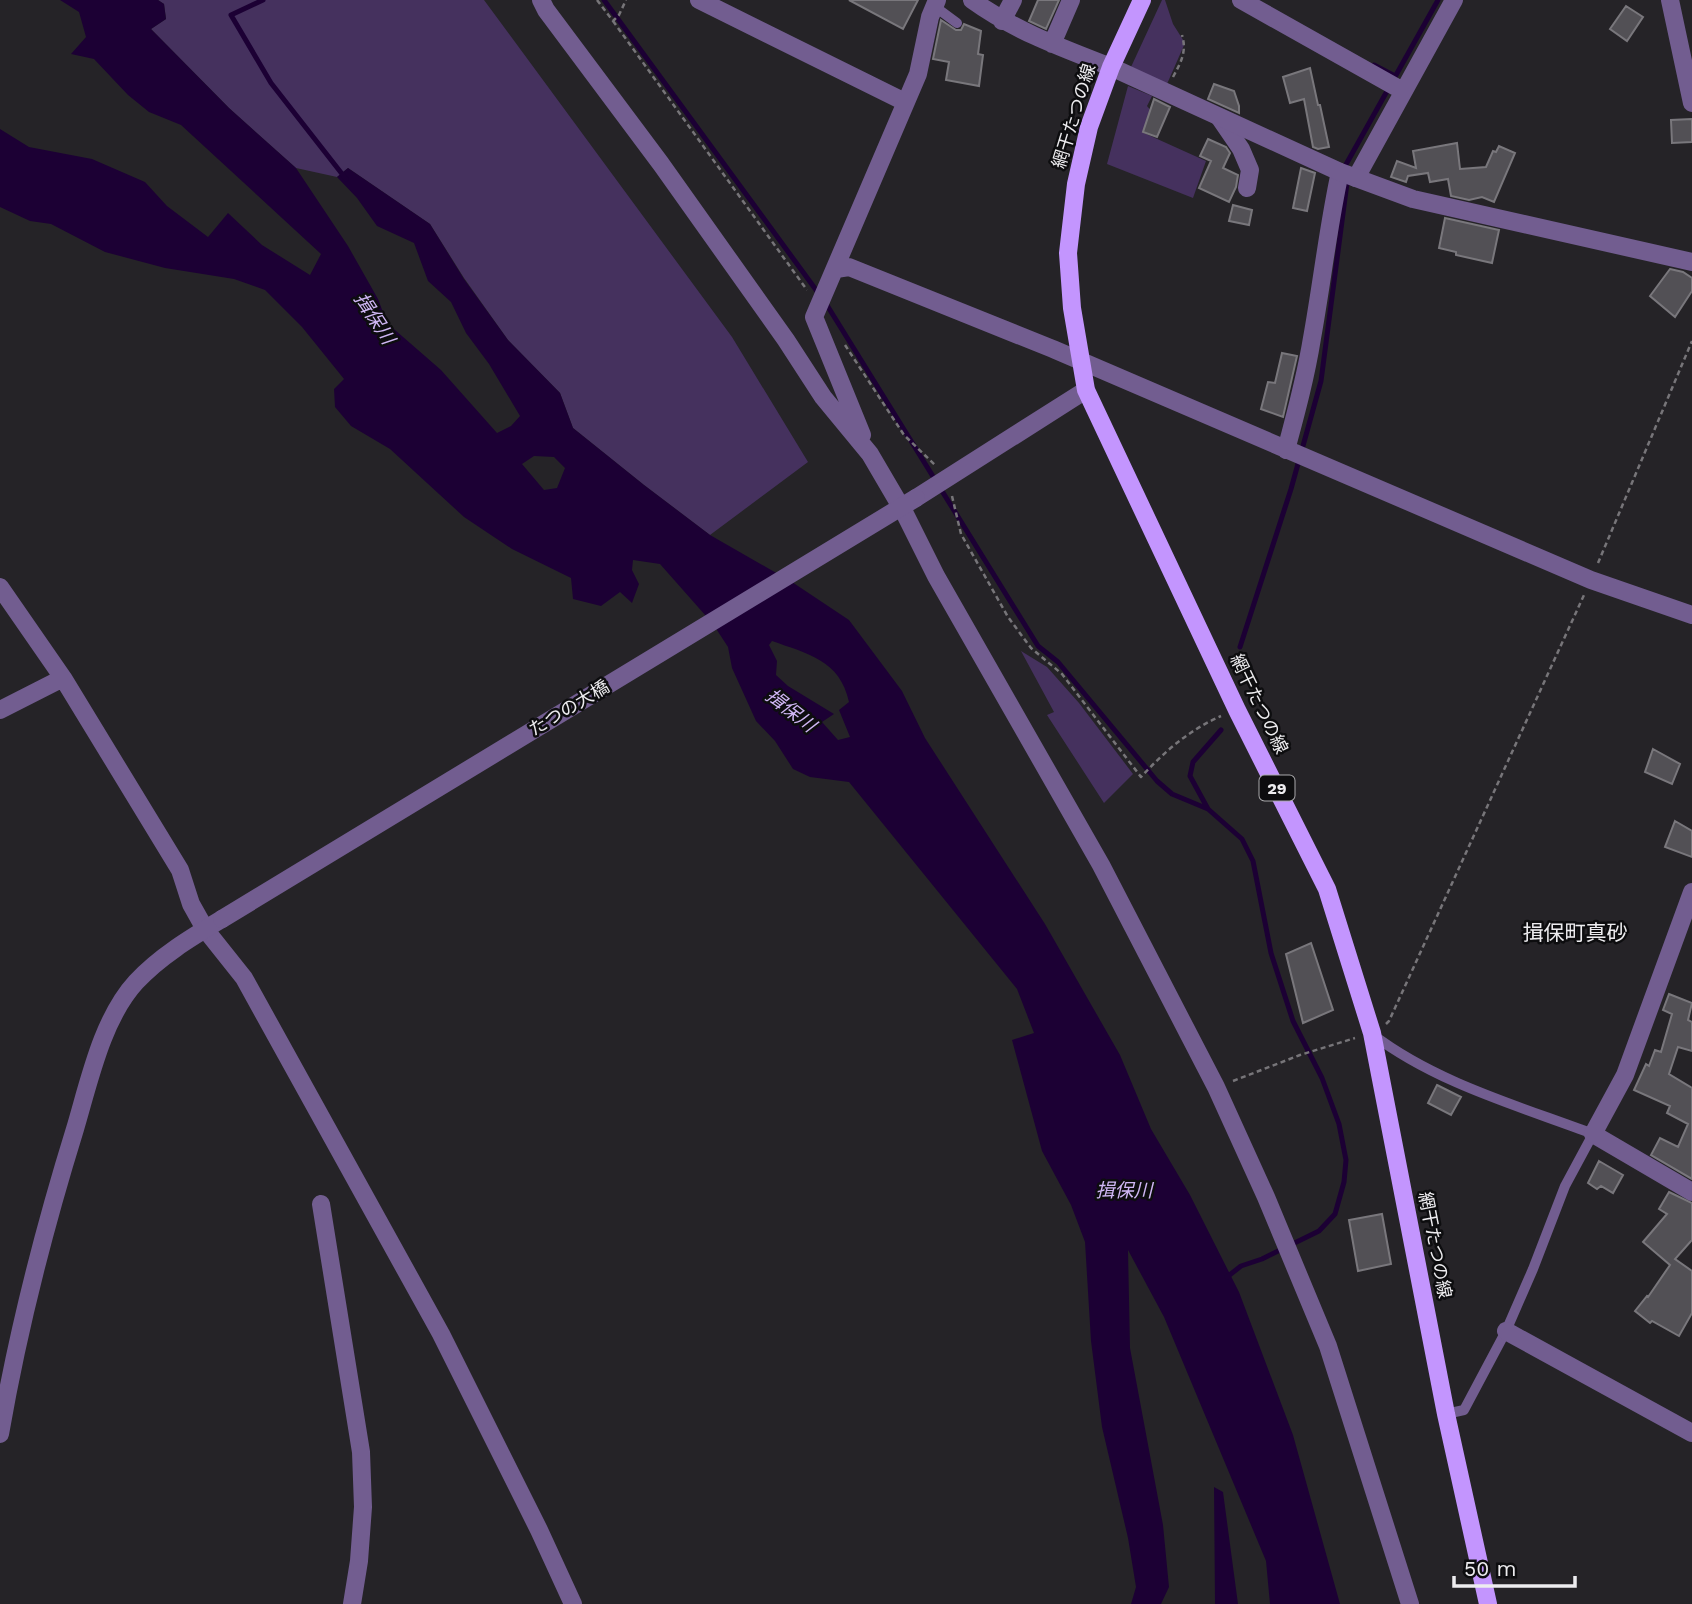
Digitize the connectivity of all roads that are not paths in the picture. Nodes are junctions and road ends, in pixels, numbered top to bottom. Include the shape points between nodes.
1 (541, 0) edge
2 (699, 0) edge
3 (972, 0) edge
4 (1013, 0) edge
5 (1071, 0) edge
6 (1142, 0) edge
7 (1241, 0) edge
8 (1454, 0) edge
9 (1670, 0) edge
10 (936, 3) edge
11 (733, 7) edge
12 (1002, 21) junction
13 (957, 23) dead end
14 (1052, 44) junction
15 (1111, 67) junction
16 (1403, 91) junction
17 (905, 102) junction
18 (1692, 103) edge
19 (1219, 117) junction
20 (1348, 175) junction
21 (1247, 188) dead end
22 (1692, 262) edge
23 (836, 270) junction
24 (1082, 362) junction
25 (1086, 390) junction
26 (1286, 450) junction
27 (870, 454) junction
28 (0, 587) edge
29 (1692, 615) edge
30 (63, 678) junction
31 (0, 710) edge
32 (1692, 892) edge
33 (205, 929) junction
34 (1372, 1034) junction
35 (1593, 1134) junction
36 (1692, 1192) edge
37 (321, 1204) dead end
38 (1506, 1331) junction
39 (1446, 1414) junction
40 (1692, 1433) edge
41 (0, 1434) edge
42 (352, 1604) edge
43 (573, 1604) edge
44 (1410, 1604) edge
45 (1488, 1604) edge

1 - 27 street via 823,397
2 - 11 street
3 - 12 street
4 - 12 street
5 - 14 street
6 - 15 main road, 網干たつの線 / 29
7 - 16 street
8 - 16 street
9 - 18 street
10 - 13 lane
10 - 17 street via 918,74
11 - 17 street
12 - 14 street
14 - 15 street
15 - 19 street
15 - 24 main road, 網干たつの線 / 29 via 1089,127 1068,253
16 - 20 street
17 - 23 street
19 - 20 street
19 - 21 street via 1250,170
20 - 22 street via 1413,199
20 - 26 street via 1331,213 1312,338
23 - 24 street via 849,267
23 - 27 street via 814,317
24 - 25 main road, 網干たつの線 / 29
24 - 26 street
25 - 33 street, たつの大橋, bridge
25 - 34 main road, 網干たつの線 / 29 via 1327,889
26 - 29 street via 1591,580
27 - 44 street via 1101,865 1216,1087 1328,1346
28 - 30 street
30 - 31 street
30 - 33 street via 180,870
32 - 35 street via 1625,1075
33 - 41 street, たつの大橋 via 135,983 115,1013 95,1060 30,1285
33 - 43 street via 244,978 441,1334
34 - 35 lane via 1399,1054 1471,1088
34 - 39 main road, 網干たつの線 / 29
35 - 36 street
35 - 38 lane via 1565,1186
37 - 42 street via 361,1452 363,1507
38 - 39 lane via 1464,1410
38 - 40 street
39 - 45 main road, 網干たつの線 / 29

